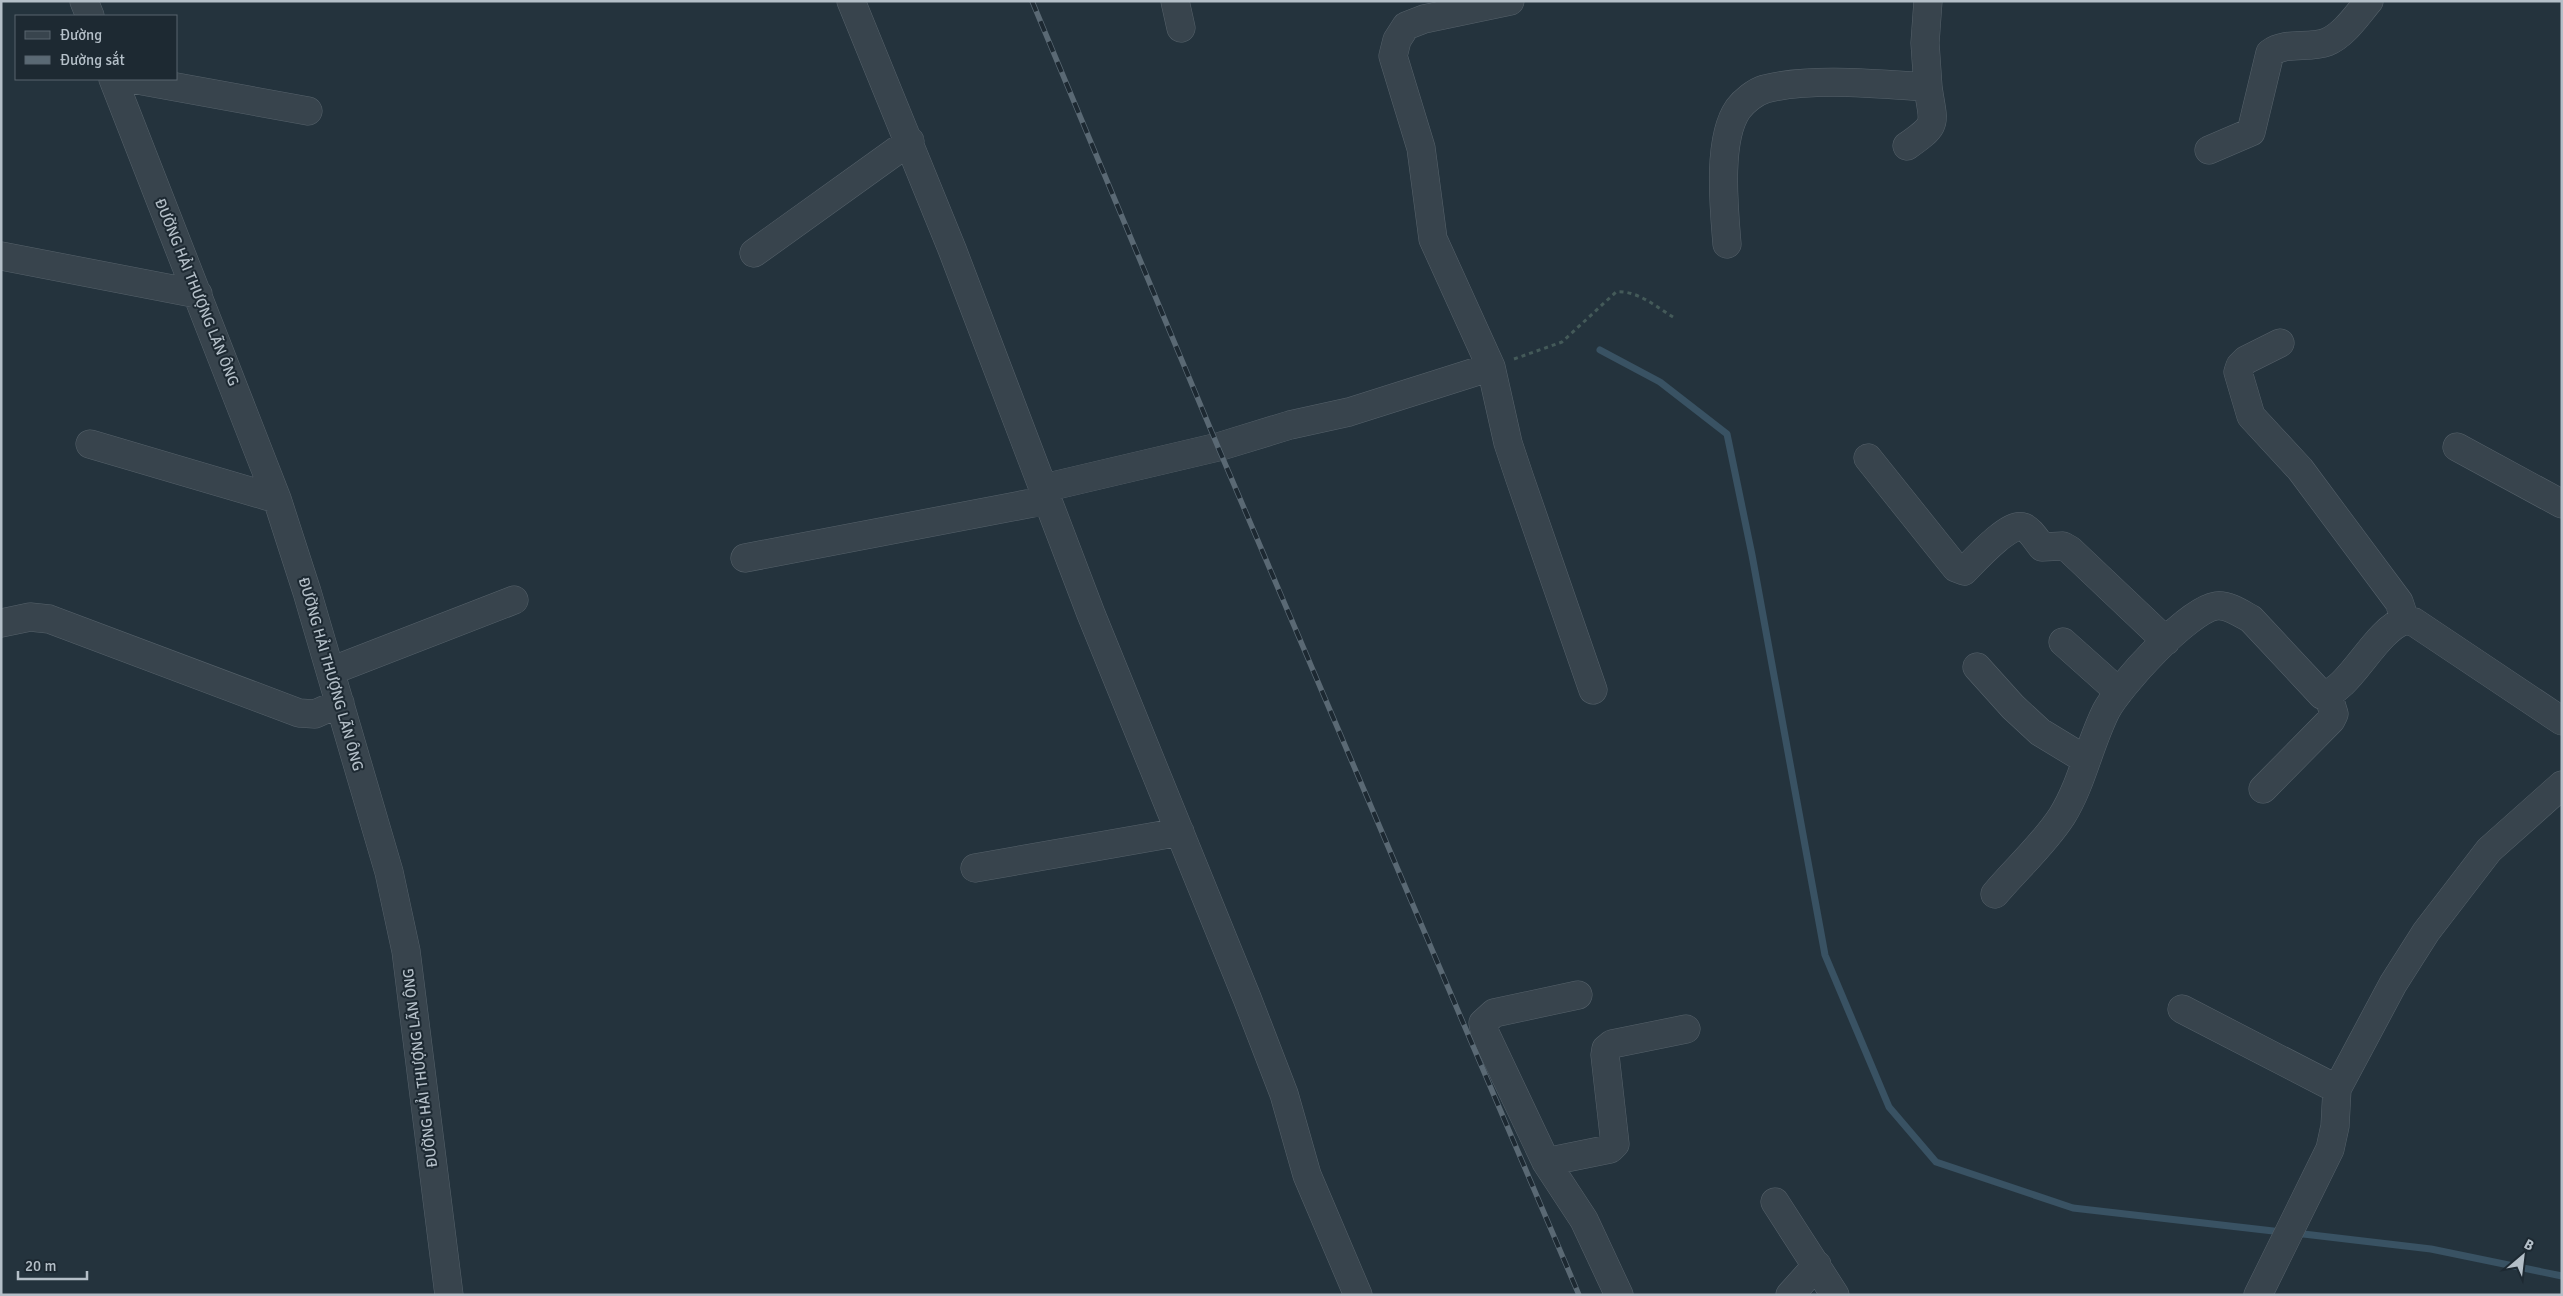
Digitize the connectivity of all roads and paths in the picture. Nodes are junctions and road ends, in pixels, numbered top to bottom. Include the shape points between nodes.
1 (84, 1) edge
2 (852, 1) edge
3 (1175, 1) edge
4 (1510, 1) edge
5 (1928, 1) edge
6 (2369, 1) edge
7 (90, 15) edge
8 (1181, 28) dead end
9 (113, 80) edge
10 (138, 80) edge
11 (1928, 87) junction
12 (308, 111) dead end
13 (910, 141) junction
14 (1907, 146) dead end
15 (2210, 150) dead end
16 (1727, 244) dead end
17 (754, 253) dead end
18 (1, 256) edge
19 (198, 294) junction
20 (1673, 317) dead end
21 (2280, 343) dead end
22 (1491, 367) junction
23 (90, 444) dead end
24 (2457, 446) dead end
25 (1868, 458) dead end
26 (1046, 494) junction
27 (277, 499) junction
28 (2562, 504) edge
29 (745, 558) dead end
30 (514, 600) dead end
31 (2405, 620) junction
32 (1, 623) edge
33 (2166, 641) junction
34 (2063, 642) dead end
35 (1977, 667) dead end
36 (331, 671) junction
37 (1593, 690) dead end
38 (2120, 692) junction
39 (2328, 694) junction
40 (340, 703) junction
41 (2562, 721) edge
42 (2086, 760) junction
43 (2562, 785) edge
44 (2262, 790) dead end
45 (1180, 832) junction
46 (975, 868) dead end
47 (1995, 894) dead end
48 (1578, 995) dead end
49 (2182, 1009) dead end
50 (1686, 1028) dead end
51 (2337, 1089) junction
52 (1546, 1162) junction
53 (1775, 1202) dead end
54 (1817, 1265) junction
55 (449, 1295) edge
56 (1358, 1295) edge
57 (1619, 1295) edge
58 (1790, 1295) edge
59 (1835, 1295) edge
60 (2258, 1295) edge

1 - 7 street
2 - 13 street
3 - 8 street
4 - 22 street via 1424,19 1406,26 1396,40 1393,56 1421,148 1433,239
5 - 11 street via 1925,43
6 - 15 street via 2342,31 2327,42 2277,48 2270,54 2251,132
9 - 19 street, ĐƯỜNG HẢI THƯỢNG LÃN ÔNG
10 - 12 street
11 - 14 street via 1933,123 1928,132
11 - 16 street via 1817,83 1764,90 1746,100 1737,110 1728,131 1722,190
13 - 17 street
13 - 26 street
18 - 19 street
19 - 27 street, ĐƯỜNG HẢI THƯỢNG LÃN ÔNG
20 - 22 path via 1636,294 1616,292 1562,342
21 - 31 street via 2240,366 2238,372 2247,408 2300,469 2399,602
22 - 26 street via 1349,412 1290,425
22 - 37 street via 1511,452
23 - 27 street
24 - 28 street
25 - 33 street via 1956,568 1964,570 2008,530 2018,525 2026,527 2042,547 2063,546 2070,550
26 - 29 street
26 - 45 street
27 - 36 street, ĐƯỜNG HẢI THƯỢNG LÃN ÔNG
30 - 36 street
31 - 39 street via 2387,630
31 - 41 street via 2414,622
32 - 40 street via 30,617 49,619 300,713 315,714
33 - 38 street
33 - 39 street via 2197,612 2217,605 2237,611 2250,619 2316,691
34 - 38 street
35 - 42 street via 2040,732
36 - 40 street, ĐƯỜNG HẢI THƯỢNG LÃN ÔNG
38 - 42 street via 2107,710
39 - 44 street via 2334,714 2331,720
40 - 55 street, ĐƯỜNG HẢI THƯỢNG LÃN ÔNG via 404,936
42 - 47 street via 2075,793 2061,817
43 - 51 street via 2489,850 2426,932 2393,984
45 - 46 street
45 - 56 street via 1284,1094 1307,1175
48 - 52 street via 1494,1013 1483,1023
49 - 51 street
50 - 52 street via 1612,1044 1605,1055 1614,1144 1610,1149
51 - 60 street via 2330,1149
52 - 57 street via 1584,1220
53 - 54 street
54 - 58 street
54 - 59 street

